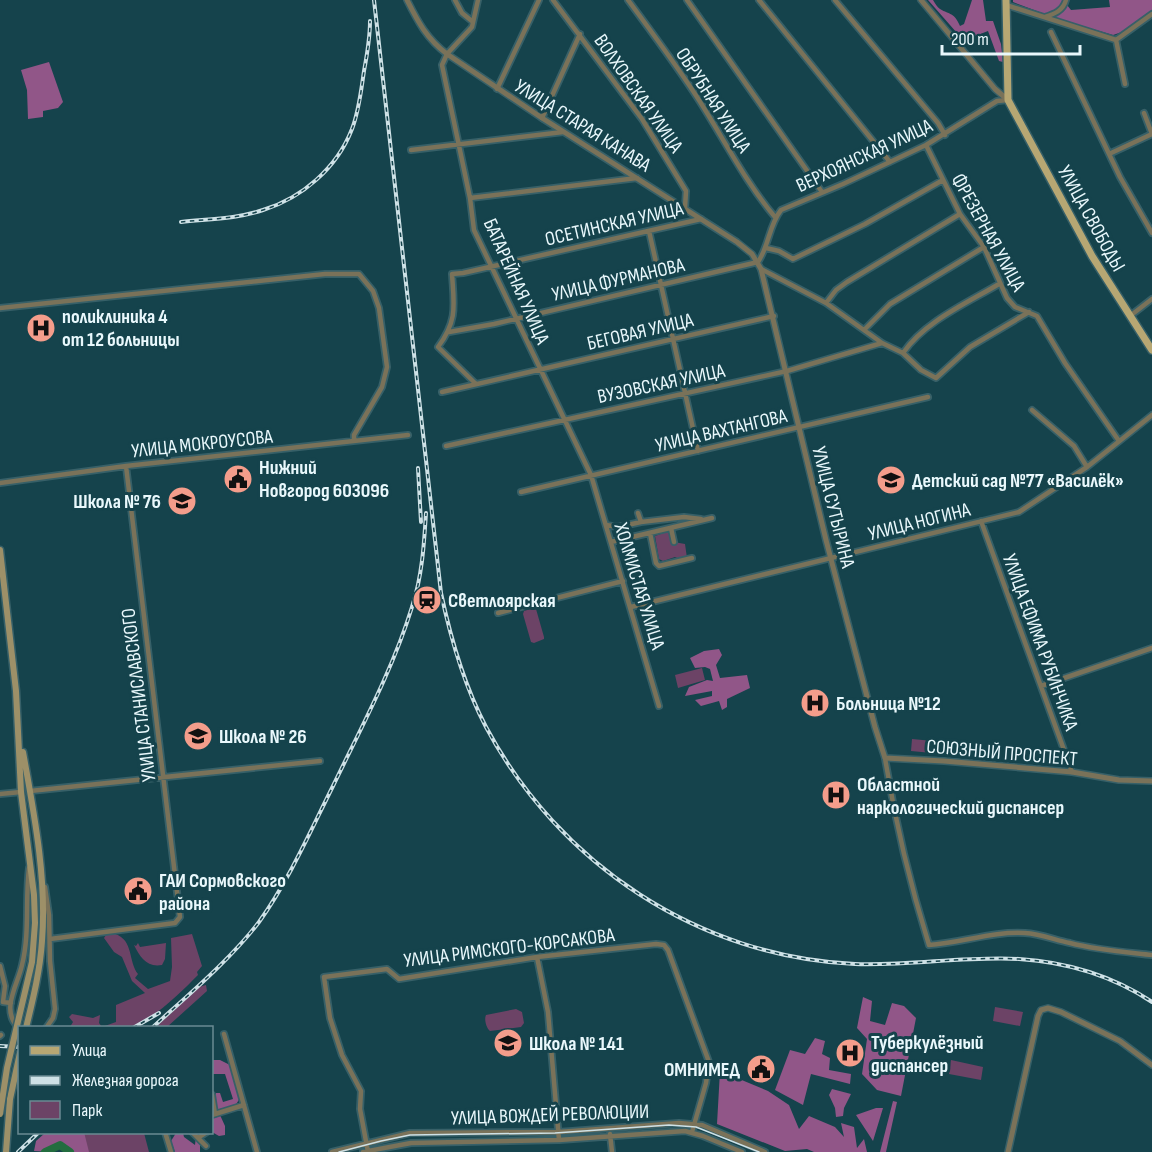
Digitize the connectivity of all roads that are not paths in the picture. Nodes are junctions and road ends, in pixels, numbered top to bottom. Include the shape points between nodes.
1 (407, 0) edge
2 (455, 0) edge
3 (478, 0) edge
4 (539, 0) edge
5 (554, 0) edge
6 (628, 0) edge
7 (687, 0) edge
8 (759, 0) edge
9 (835, 0) edge
10 (921, 0) edge
11 (1066, 0) edge
12 (1006, 2) edge
13 (1152, 14) edge
14 (1045, 17) junction
15 (473, 22) junction
16 (1051, 32) dead end
17 (580, 34) junction
18 (1116, 40) junction
19 (447, 54) junction
20 (1125, 84) dead end
21 (497, 89) junction
22 (1008, 100) junction
23 (1144, 112) dead end
24 (542, 118) junction
25 (565, 132) junction
26 (1152, 134) edge
27 (945, 135) junction
28 (926, 145) junction
29 (458, 146) junction
30 (411, 150) dead end
31 (1109, 154) junction
32 (890, 162) junction
33 (637, 178) junction
34 (943, 180) junction
35 (822, 192) junction
36 (470, 198) junction
37 (685, 208) junction
38 (960, 214) junction
39 (776, 217) junction
40 (701, 219) junction
41 (649, 231) junction
42 (1152, 233) edge
43 (984, 247) junction
44 (766, 248) junction
45 (758, 262) junction
46 (492, 267) junction
47 (762, 269) junction
48 (999, 284) junction
49 (662, 285) junction
50 (1152, 299) edge
51 (826, 303) junction
52 (1015, 307) junction
53 (0, 308) edge
54 (1029, 312) junction
55 (774, 316) junction
56 (1130, 316) junction
57 (517, 318) junction
58 (1016, 320) junction
59 (864, 330) junction
60 (449, 332) junction
61 (672, 339) junction
62 (882, 343) junction
63 (1152, 350) edge
64 (903, 353) junction
65 (541, 369) junction
66 (787, 371) junction
67 (476, 384) junction
68 (442, 392) dead end
69 (684, 394) junction
70 (927, 397) dead end
71 (1032, 410) dead end
72 (1152, 415) edge
73 (565, 420) junction
74 (800, 428) junction
75 (408, 435) dead end
76 (354, 441) junction
77 (1119, 441) junction
78 (446, 446) dead end
79 (698, 451) junction
80 (126, 466) junction
81 (1087, 467) junction
82 (591, 475) junction
83 (0, 483) edge
84 (521, 492) dead end
85 (638, 513) dead end
86 (712, 518) dead end
87 (704, 520) junction
88 (641, 522) junction
89 (981, 522) junction
90 (606, 525) junction
91 (671, 528) junction
92 (650, 533) junction
93 (611, 542) junction
94 (674, 542) dead end
95 (0, 550) edge
96 (831, 557) junction
97 (692, 558) dead end
98 (623, 581) junction
99 (631, 607) junction
100 (498, 613) dead end
101 (1152, 648) edge
102 (1041, 686) junction
103 (659, 706) dead end
104 (20, 734) junction
105 (885, 758) junction
106 (320, 761) dead end
107 (1072, 772) junction
108 (163, 778) junction
109 (1152, 781) edge
110 (30, 791) junction
111 (21, 792) junction
112 (0, 794) edge
113 (29, 863) junction
114 (40, 871) junction
115 (50, 939) junction
116 (1152, 954) edge
117 (537, 957) junction
118 (0, 966) edge
119 (11, 1003) junction
120 (18, 1026) edge
121 (26, 1026) edge
122 (47, 1026) edge
123 (224, 1034) dead end
124 (18, 1062) edge
125 (1152, 1065) edge
126 (244, 1105) junction
127 (0, 1114) edge
128 (213, 1115) edge
129 (695, 1124) junction
130 (609, 1129) junction
131 (559, 1132) junction
132 (692, 1132) junction
133 (166, 1134) edge
134 (194, 1134) edge
135 (204, 1134) edge
136 (610, 1137) junction
137 (198, 1138) junction
138 (559, 1140) junction
139 (366, 1143) junction
140 (206, 1146) dead end
141 (6, 1152) edge
142 (171, 1152) edge
143 (257, 1152) edge
144 (332, 1152) edge
145 (366, 1152) edge
146 (612, 1152) edge
147 (742, 1152) edge
148 (765, 1152) edge
149 (1008, 1152) edge

1 - 19 street, УЛИЦА СТАРАЯ КАНАВА via 420,27
2 - 15 street
3 - 15 street
4 - 21 street
5 - 17 street, ВОЛХОВСКАЯ УЛИЦА
6 - 39 street, ОБРУБНАЯ УЛИЦА
7 - 35 street
8 - 32 street
9 - 27 street
10 - 22 street
11 - 14 street via 1056,13
12 - 14 street
12 - 22 main road
13 - 18 street
14 - 18 street
15 - 19 street via 468,33
16 - 31 street
17 - 24 street
17 - 37 street, ВОЛХОВСКАЯ УЛИЦА via 642,119 686,191
18 - 20 street
19 - 21 street, УЛИЦА СТАРАЯ КАНАВА
19 - 29 street, БАТАРЕЙНАЯ УЛИЦА via 442,65
21 - 24 street, УЛИЦА СТАРАЯ КАНАВА
22 - 27 street, ВЕРХОЯНСКАЯ УЛИЦА via 997,101
22 - 56 main road, УЛИЦА СВОБОДЫ via 1092,256
23 - 26 street
24 - 25 street, УЛИЦА СТАРАЯ КАНАВА
25 - 29 street
25 - 33 street, УЛИЦА СТАРАЯ КАНАВА
26 - 31 street
27 - 28 street, ВЕРХОЯНСКАЯ УЛИЦА
28 - 32 street, ВЕРХОЯНСКАЯ УЛИЦА
28 - 34 street, ФРЕЗЕРНАЯ УЛИЦА
29 - 30 street
29 - 36 street, БАТАРЕЙНАЯ УЛИЦА
31 - 42 street
32 - 35 street, ВЕРХОЯНСКАЯ УЛИЦА
33 - 36 street
33 - 37 street, УЛИЦА СТАРАЯ КАНАВА
34 - 38 street, ФРЕЗЕРНАЯ УЛИЦА
34 - 44 street via 793,259
35 - 39 street, ВЕРХОЯНСКАЯ УЛИЦА via 781,210
36 - 46 street, БАТАРЕЙНАЯ УЛИЦА via 474,230
37 - 40 street, УЛИЦА СТАРАЯ КАНАВА
38 - 43 street, ФРЕЗЕРНАЯ УЛИЦА
38 - 51 street via 847,282
39 - 44 street
40 - 41 street, ОСЕТИНСКАЯ УЛИЦА
40 - 45 street, УЛИЦА СТАРАЯ КАНАВА via 737,242
41 - 46 street, ОСЕТИНСКАЯ УЛИЦА
41 - 49 street
43 - 48 street, ФРЕЗЕРНАЯ УЛИЦА
43 - 59 street via 890,304
44 - 45 street
45 - 47 street, УЛИЦА СУТЫРИНА
45 - 49 street, УЛИЦА ФУРМАНОВА
46 - 57 street, БАТАРЕЙНАЯ УЛИЦА
46 - 60 street, ОСЕТИНСКАЯ УЛИЦА via 452,274 454,312
47 - 51 street
47 - 55 street, УЛИЦА СУТЫРИНА
48 - 52 street, ФРЕЗЕРНАЯ УЛИЦА
48 - 64 street via 924,330
49 - 57 street, УЛИЦА ФУРМАНОВА
49 - 61 street
50 - 56 street
51 - 59 street
52 - 54 street, ФРЕЗЕРНАЯ УЛИЦА
52 - 58 street
53 - 76 street via 313,275 359,274 374,291 387,367 382,387
54 - 58 street
54 - 77 street, ФРЕЗЕРНАЯ УЛИЦА via 1036,316
55 - 61 street, БЕГОВАЯ УЛИЦА
55 - 66 street, УЛИЦА СУТЫРИНА
56 - 63 main road, УЛИЦА СВОБОДЫ
57 - 60 street, УЛИЦА ФУРМАНОВА
57 - 65 street, БАТАРЕЙНАЯ УЛИЦА
58 - 64 street via 970,348 936,378
59 - 62 street
60 - 67 street via 438,347
61 - 65 street, БЕГОВАЯ УЛИЦА
61 - 69 street
62 - 64 street
62 - 66 street, ВУЗОВСКАЯ УЛИЦА
65 - 67 street, БЕГОВАЯ УЛИЦА
65 - 73 street, БАТАРЕЙНАЯ УЛИЦА
66 - 69 street, ВУЗОВСКАЯ УЛИЦА
66 - 74 street, УЛИЦА СУТЫРИНА
67 - 68 street, БЕГОВАЯ УЛИЦА
69 - 73 street, ВУЗОВСКАЯ УЛИЦА
69 - 79 street
70 - 74 street, УЛИЦА ВАХТАНГОВА
71 - 81 street via 1074,446
72 - 77 street, УЛИЦА НОГИНА
73 - 78 street, ВУЗОВСКАЯ УЛИЦА
73 - 82 street, БАТАРЕЙНАЯ УЛИЦА
74 - 79 street, УЛИЦА ВАХТАНГОВА
74 - 96 street, УЛИЦА СУТЫРИНА
75 - 76 street, УЛИЦА МОКРОУСОВА
76 - 80 street, УЛИЦА МОКРОУСОВА
77 - 81 street, УЛИЦА НОГИНА
79 - 82 street, УЛИЦА ВАХТАНГОВА
80 - 83 street, УЛИЦА МОКРОУСОВА
80 - 108 street, УЛИЦА СТАНИСЛАВСКОГО
81 - 89 street, УЛИЦА НОГИНА via 1019,512
82 - 84 street, УЛИЦА ВАХТАНГОВА
82 - 90 street, ХОЛМИСТАЯ УЛИЦА
85 - 88 street
86 - 87 street
87 - 88 street via 684,517
87 - 91 street
88 - 90 street
89 - 96 street, УЛИЦА НОГИНА
89 - 102 street, УЛИЦА ЕФИМА РУБИНЧИКА
90 - 93 street, ХОЛМИСТАЯ УЛИЦА
91 - 92 street
91 - 94 street
92 - 93 street
92 - 97 street via 659,566
93 - 98 street, ХОЛМИСТАЯ УЛИЦА
95 - 104 main road
96 - 99 street, УЛИЦА НОГИНА
96 - 105 street, УЛИЦА СУТЫРИНА
98 - 99 street, ХОЛМИСТАЯ УЛИЦА
98 - 100 street
99 - 103 street, ХОЛМИСТАЯ УЛИЦА
101 - 102 street
102 - 107 street, УЛИЦА ЕФИМА РУБИНЧИКА
104 - 110 main road
104 - 111 main road
105 - 107 street, СОЮЗНЫЙ ПРОСПЕКТ
105 - 116 street via 929,945 1023,933
106 - 108 street
107 - 109 street, СОЮЗНЫЙ ПРОСПЕКТ
108 - 110 street
108 - 115 street, УЛИЦА СТАНИСЛАВСКОГО via 179,920
110 - 111 main road
110 - 114 main road
111 - 112 street
111 - 113 main road
113 - 119 street via 26,950
113 - 127 main road, bridge via 35,923 32,962
114 - 115 street
114 - 121 main road via 40,964
115 - 122 street via 55,1009
117 - 129 street, УЛИЦА РИМСКОГО-КОРСАКОВА via 664,945 709,1062
117 - 131 street via 548,1012
117 - 139 street, УЛИЦА РИМСКОГО-КОРСАКОВА via 399,979 387,969 324,977 330,1018 342,1055 361,1091
118 - 119 street via 5,986 3,1002
119 - 120 street via 12,1020
123 - 126 street
124 - 141 main road via 10,1099
125 - 149 street via 1120,1041 1061,1012 1041,1010
126 - 128 street
126 - 143 street
129 - 130 street, УЛИЦА ВОЖДЕЙ РЕВОЛЮЦИИ
129 - 132 street
129 - 148 street, УЛИЦА ВОЖДЕЙ РЕВОЛЮЦИИ
130 - 131 street, УЛИЦА ВОЖДЕЙ РЕВОЛЮЦИИ
130 - 136 street
131 - 138 street
131 - 139 street, УЛИЦА ВОЖДЕЙ РЕВОЛЮЦИИ via 410,1132
132 - 136 street, УЛИЦА ВОЖДЕЙ РЕВОЛЮЦИИ
132 - 147 street, УЛИЦА ВОЖДЕЙ РЕВОЛЮЦИИ
133 - 142 street
134 - 137 street
135 - 137 street
136 - 138 street, УЛИЦА ВОЖДЕЙ РЕВОЛЮЦИИ
136 - 146 street
137 - 140 street
138 - 145 street, УЛИЦА ВОЖДЕЙ РЕВОЛЮЦИИ via 411,1143
139 - 144 street, УЛИЦА ВОЖДЕЙ РЕВОЛЮЦИИ
139 - 145 street

